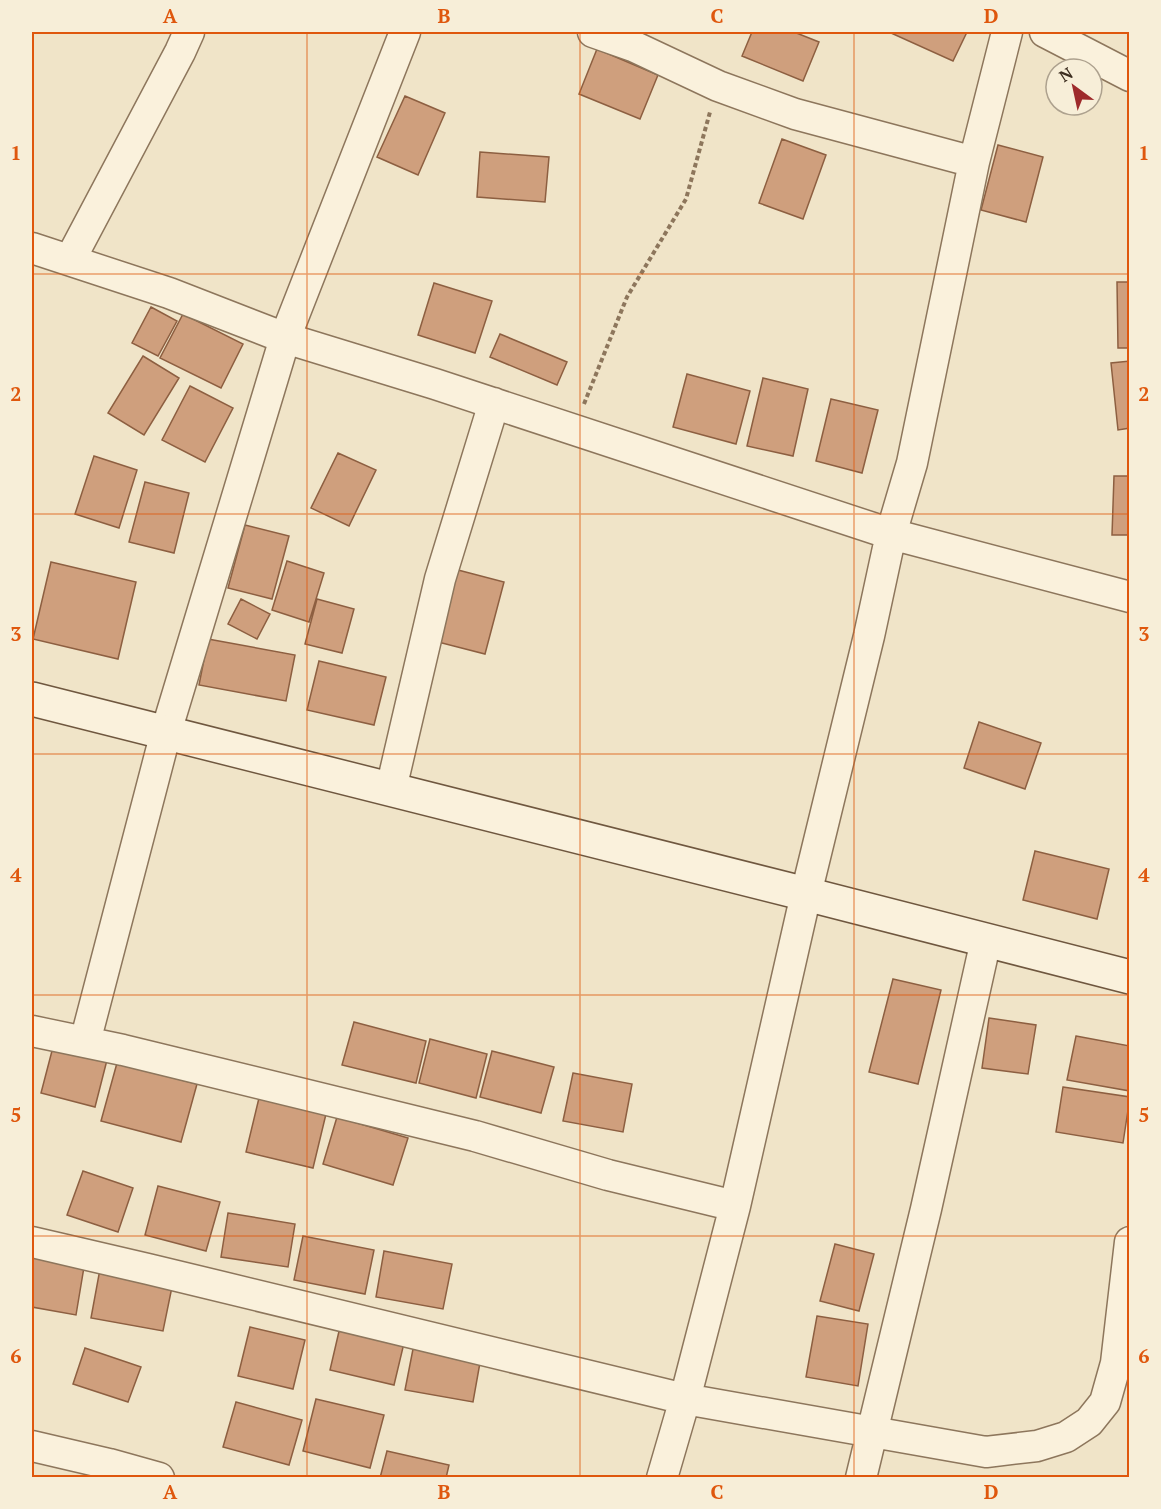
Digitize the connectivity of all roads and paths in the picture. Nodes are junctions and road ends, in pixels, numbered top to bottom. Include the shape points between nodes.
1 (189, 32) edge
2 (405, 32) edge
3 (593, 32) edge
4 (1007, 32) edge
5 (1045, 32) edge
6 (1130, 76) edge
7 (718, 86) junction
8 (974, 162) junction
9 (32, 248) edge
10 (70, 260) junction
11 (285, 338) junction
12 (494, 403) junction
13 (574, 430) junction
14 (891, 534) junction
15 (1130, 597) edge
16 (32, 699) edge
17 (166, 732) junction
18 (391, 789) junction
19 (806, 894) junction
20 (986, 940) junction
21 (1130, 977) edge
22 (32, 1030) edge
23 (85, 1042) junction
24 (735, 1206) junction
25 (32, 1242) edge
26 (1130, 1242) edge
27 (685, 1399) junction
28 (873, 1431) junction
29 (32, 1446) edge
30 (159, 1478) edge
31 (662, 1478) edge
32 (861, 1478) edge

1 - 10 street
2 - 11 street
3 - 7 street via 633,46
4 - 8 street
5 - 6 street
7 - 8 street via 795,114
7 - 13 path via 686,199 627,297
8 - 14 street via 912,463
9 - 10 street
10 - 11 street
11 - 12 street
11 - 17 street
12 - 13 street
12 - 18 street via 440,579
13 - 14 street
14 - 15 street
14 - 19 street
16 - 17 main road
17 - 18 main road
17 - 23 street
18 - 19 main road
19 - 20 main road
19 - 24 street
20 - 21 main road
20 - 28 street
22 - 23 street
23 - 24 street via 475,1136
24 - 27 street
25 - 27 street
26 - 28 street via 1116,1363 1105,1402 1089,1422 1066,1437 1037,1446 986,1452
27 - 28 street
27 - 31 street
28 - 32 street
29 - 30 street

